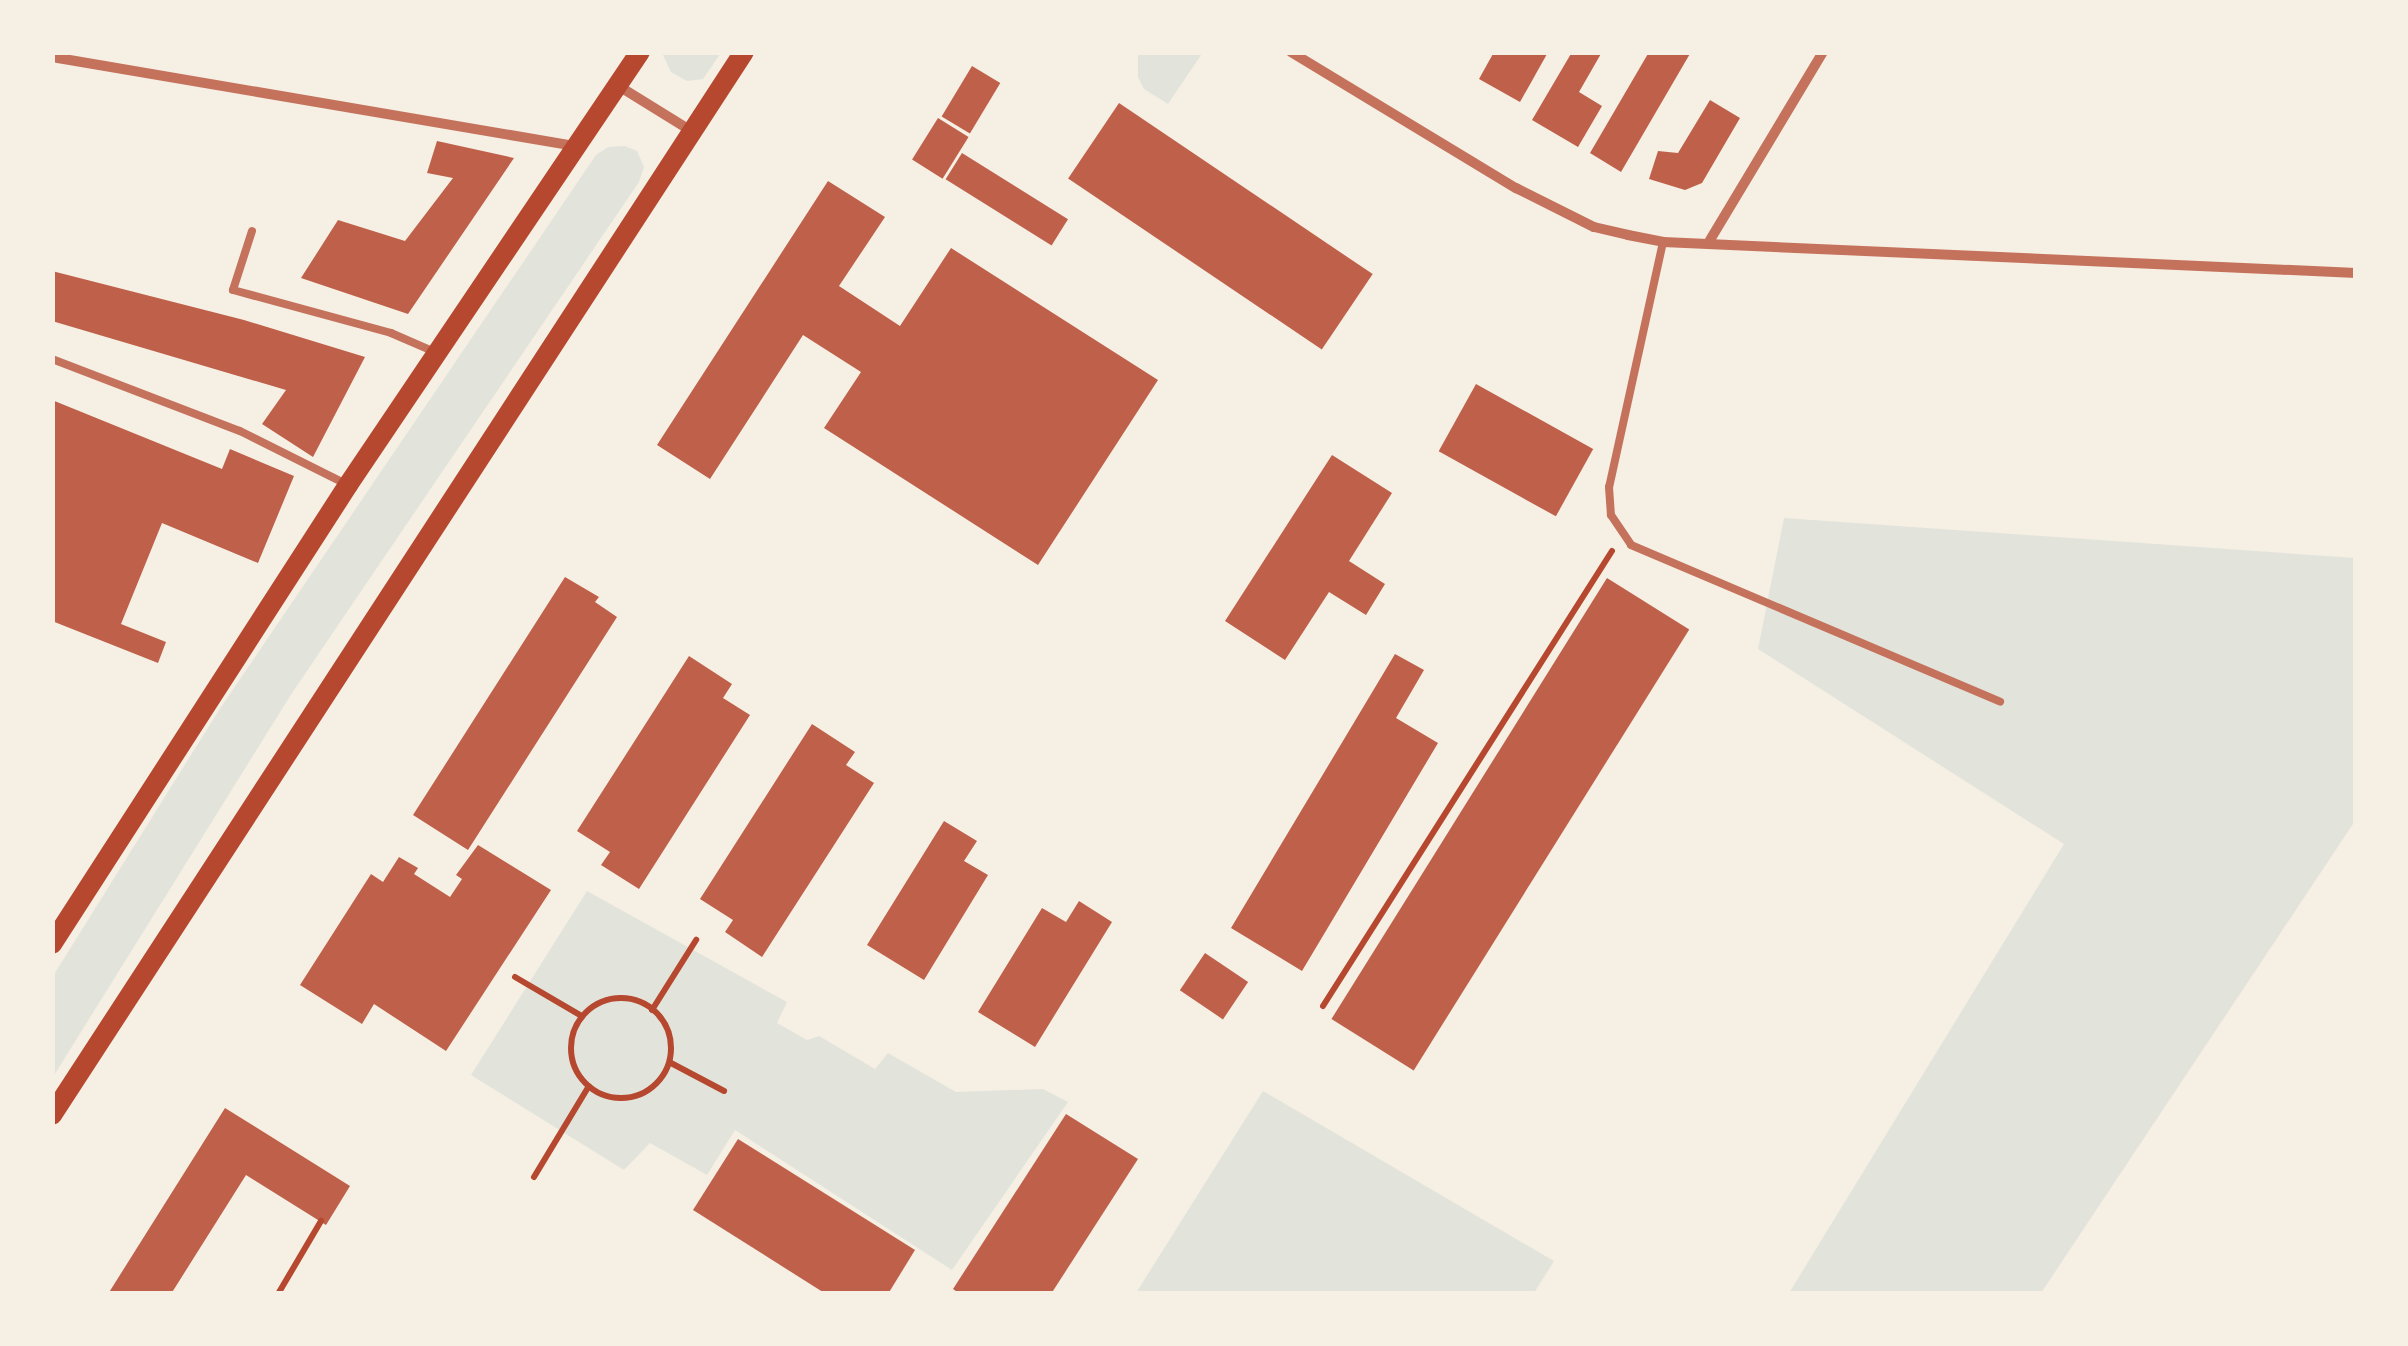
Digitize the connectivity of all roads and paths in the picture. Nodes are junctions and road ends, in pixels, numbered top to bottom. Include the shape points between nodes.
1 (640, 52) edge
2 (744, 52) edge
3 (1291, 52) edge
4 (1823, 52) edge
5 (52, 57) edge
6 (616, 85) junction
7 (690, 130) junction
8 (575, 146) junction
9 (252, 231) dead end
10 (1710, 240) junction
11 (1663, 242) junction
12 (2356, 274) edge
13 (436, 353) junction
14 (52, 359) edge
15 (348, 486) junction
16 (1623, 533) junction
17 (2000, 702) dead end
18 (696, 940) dead end
19 (52, 944) edge
20 (515, 977) dead end
21 (1323, 1006) dead end
22 (652, 1010) junction
23 (580, 1015) junction
24 (671, 1063) junction
25 (589, 1086) junction
26 (724, 1092) dead end
27 (52, 1115) edge
28 (534, 1178) dead end
29 (320, 1220) dead end
30 (278, 1294) edge

1 - 6 main road
2 - 7 main road
3 - 11 street via 1562,213
4 - 10 street
5 - 8 street
6 - 7 street
6 - 8 main road
7 - 27 main road
8 - 13 main road
9 - 13 lane via 233,290 391,333
10 - 11 street
10 - 12 street
11 - 16 lane via 1609,487 1611,515
13 - 15 main road
14 - 15 lane via 240,431
15 - 19 main road
16 - 17 lane via 1631,544
16 - 21 path
18 - 22 path
20 - 23 path
22 - 23 path via 615,1001
22 - 24 path via 667,1028
23 - 25 path via 569,1054
24 - 25 path via 653,1089 638,1095
24 - 26 path
25 - 28 path
29 - 30 path

